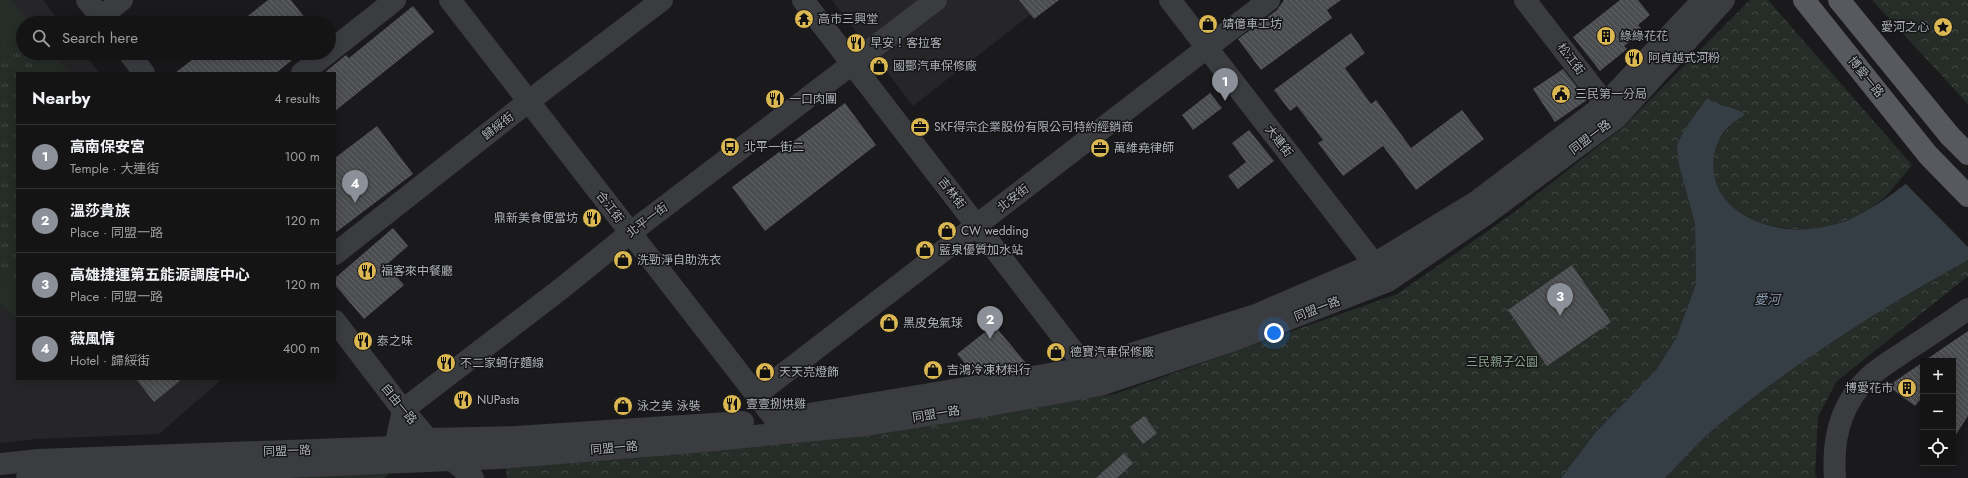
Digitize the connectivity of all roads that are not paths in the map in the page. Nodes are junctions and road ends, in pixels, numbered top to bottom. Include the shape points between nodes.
1 (87, 0) edge
2 (122, 0) edge
3 (395, 0) edge
4 (450, 0) edge
5 (662, 0) edge
6 (804, 0) edge
7 (936, 0) edge
8 (1170, 0) edge
9 (1269, 0) edge
10 (1525, 0) edge
11 (1703, 0) edge
12 (1724, 0) edge
13 (1804, 0) edge
14 (1839, 0) edge
15 (100, 16) edge
16 (107, 16) edge
17 (336, 46) edge
18 (1207, 48) junction
19 (134, 60) edge
20 (318, 60) edge
21 (853, 64) junction
22 (143, 72) edge
23 (303, 72) edge
24 (529, 102) junction
25 (1611, 111) junction
26 (1968, 154) edge
27 (1968, 196) edge
28 (977, 226) junction
29 (630, 233) junction
30 (336, 253) edge
31 (1374, 264) junction
32 (1388, 281) junction
33 (1968, 309) edge
34 (336, 322) edge
35 (1086, 368) junction
36 (1100, 385) junction
37 (756, 395) junction
38 (404, 410) junction
39 (780, 426) junction
40 (428, 440) junction
41 (395, 455) junction
42 (452, 461) junction
43 (0, 464) edge
44 (27, 478) edge
45 (473, 478) edge
46 (1835, 478) edge

1 - 15 street
2 - 16 street
3 - 17 street
4 - 24 street, 合江街
5 - 24 street, 歸綏街
6 - 21 street, 吉林街
7 - 21 street, 北平一街
8 - 18 street, 大連街
9 - 18 street, 北安街
10 - 25 street, 松江街
11 - 25 street, 同盟一路
12 - 25 street, 同盟一路
13 - 27 main road, 博愛一路 via 1928,155
14 - 26 main road, bridge via 1950,136
18 - 28 street, 北安街
18 - 31 street, 大連街
19 - 22 street
20 - 23 street
21 - 28 street, 吉林街
21 - 29 street, 北平一街
24 - 29 street, 合江街
24 - 30 street, 歸綏街
25 - 31 street, 同盟一路 via 1476,202
25 - 32 street, 同盟一路 via 1485,215
28 - 35 street, 吉林街
28 - 37 street, 北安街
29 - 37 street, 合江街
29 - 38 street, 北平一街
31 - 32 street, 大連街
31 - 35 street, 同盟一路 via 1256,315
32 - 36 street, 同盟一路 via 1234,340
33 - 46 street via 1869,377 1854,395 1843,413 1836,432
34 - 38 street, 自由一路
35 - 36 street, 吉林街
35 - 39 street, 同盟一路 via 800,417
36 - 39 street, 同盟一路 via 873,424
37 - 39 street, 合江街
38 - 40 street, 自由一路
38 - 41 street
39 - 40 street, 同盟一路
39 - 42 street, 同盟一路 via 694,442
40 - 41 street, 同盟一路
40 - 42 street, 自由一路
41 - 42 street, 同盟一路
41 - 43 street, 同盟一路 via 39,460
41 - 44 street, 同盟一路
42 - 45 street, 自由一路

